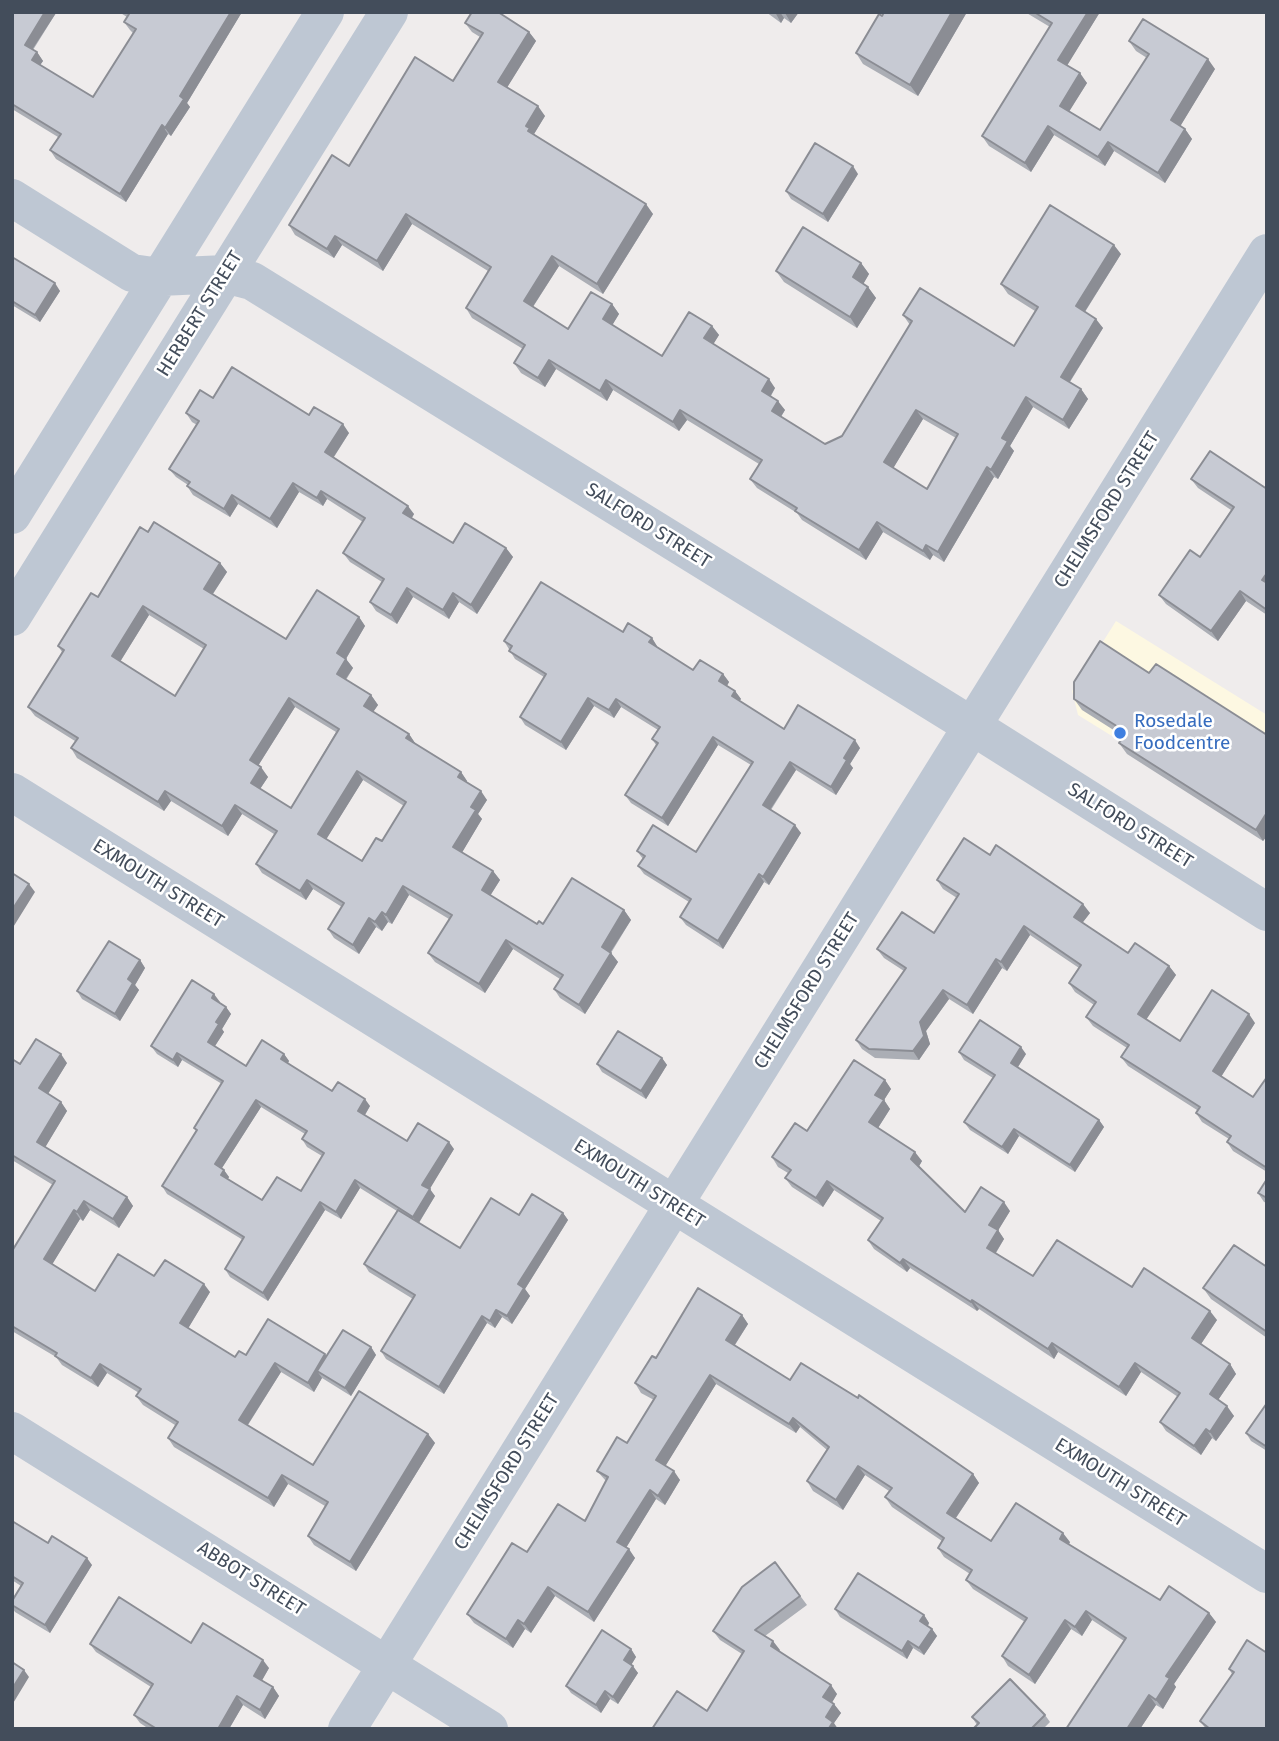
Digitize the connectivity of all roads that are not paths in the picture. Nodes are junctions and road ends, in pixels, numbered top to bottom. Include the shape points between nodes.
1 (325, 12) edge
2 (389, 12) edge
3 (12, 198) edge
4 (1267, 253) edge
5 (225, 274) junction
6 (160, 278) junction
7 (12, 515) edge
8 (12, 617) edge
9 (972, 726) junction
10 (12, 792) edge
11 (1267, 912) edge
12 (673, 1206) junction
13 (12, 1431) edge
14 (1267, 1574) edge
15 (387, 1664) junction
16 (347, 1729) edge
17 (489, 1729) edge

1 - 6 street
2 - 5 street, HERBERT STREET
3 - 6 street, SALFORD STREET via 132,273
4 - 9 street, CHELMSFORD STREET
5 - 6 street, SALFORD STREET
5 - 8 street, HERBERT STREET
5 - 9 street, SALFORD STREET via 252,281
6 - 7 street
9 - 11 street, SALFORD STREET
9 - 12 street, CHELMSFORD STREET
10 - 12 street, EXMOUTH STREET
12 - 14 street, EXMOUTH STREET
12 - 15 street, CHELMSFORD STREET
13 - 15 street, ABBOT STREET
15 - 16 street, CHELMSFORD STREET
15 - 17 street, ABBOT STREET

